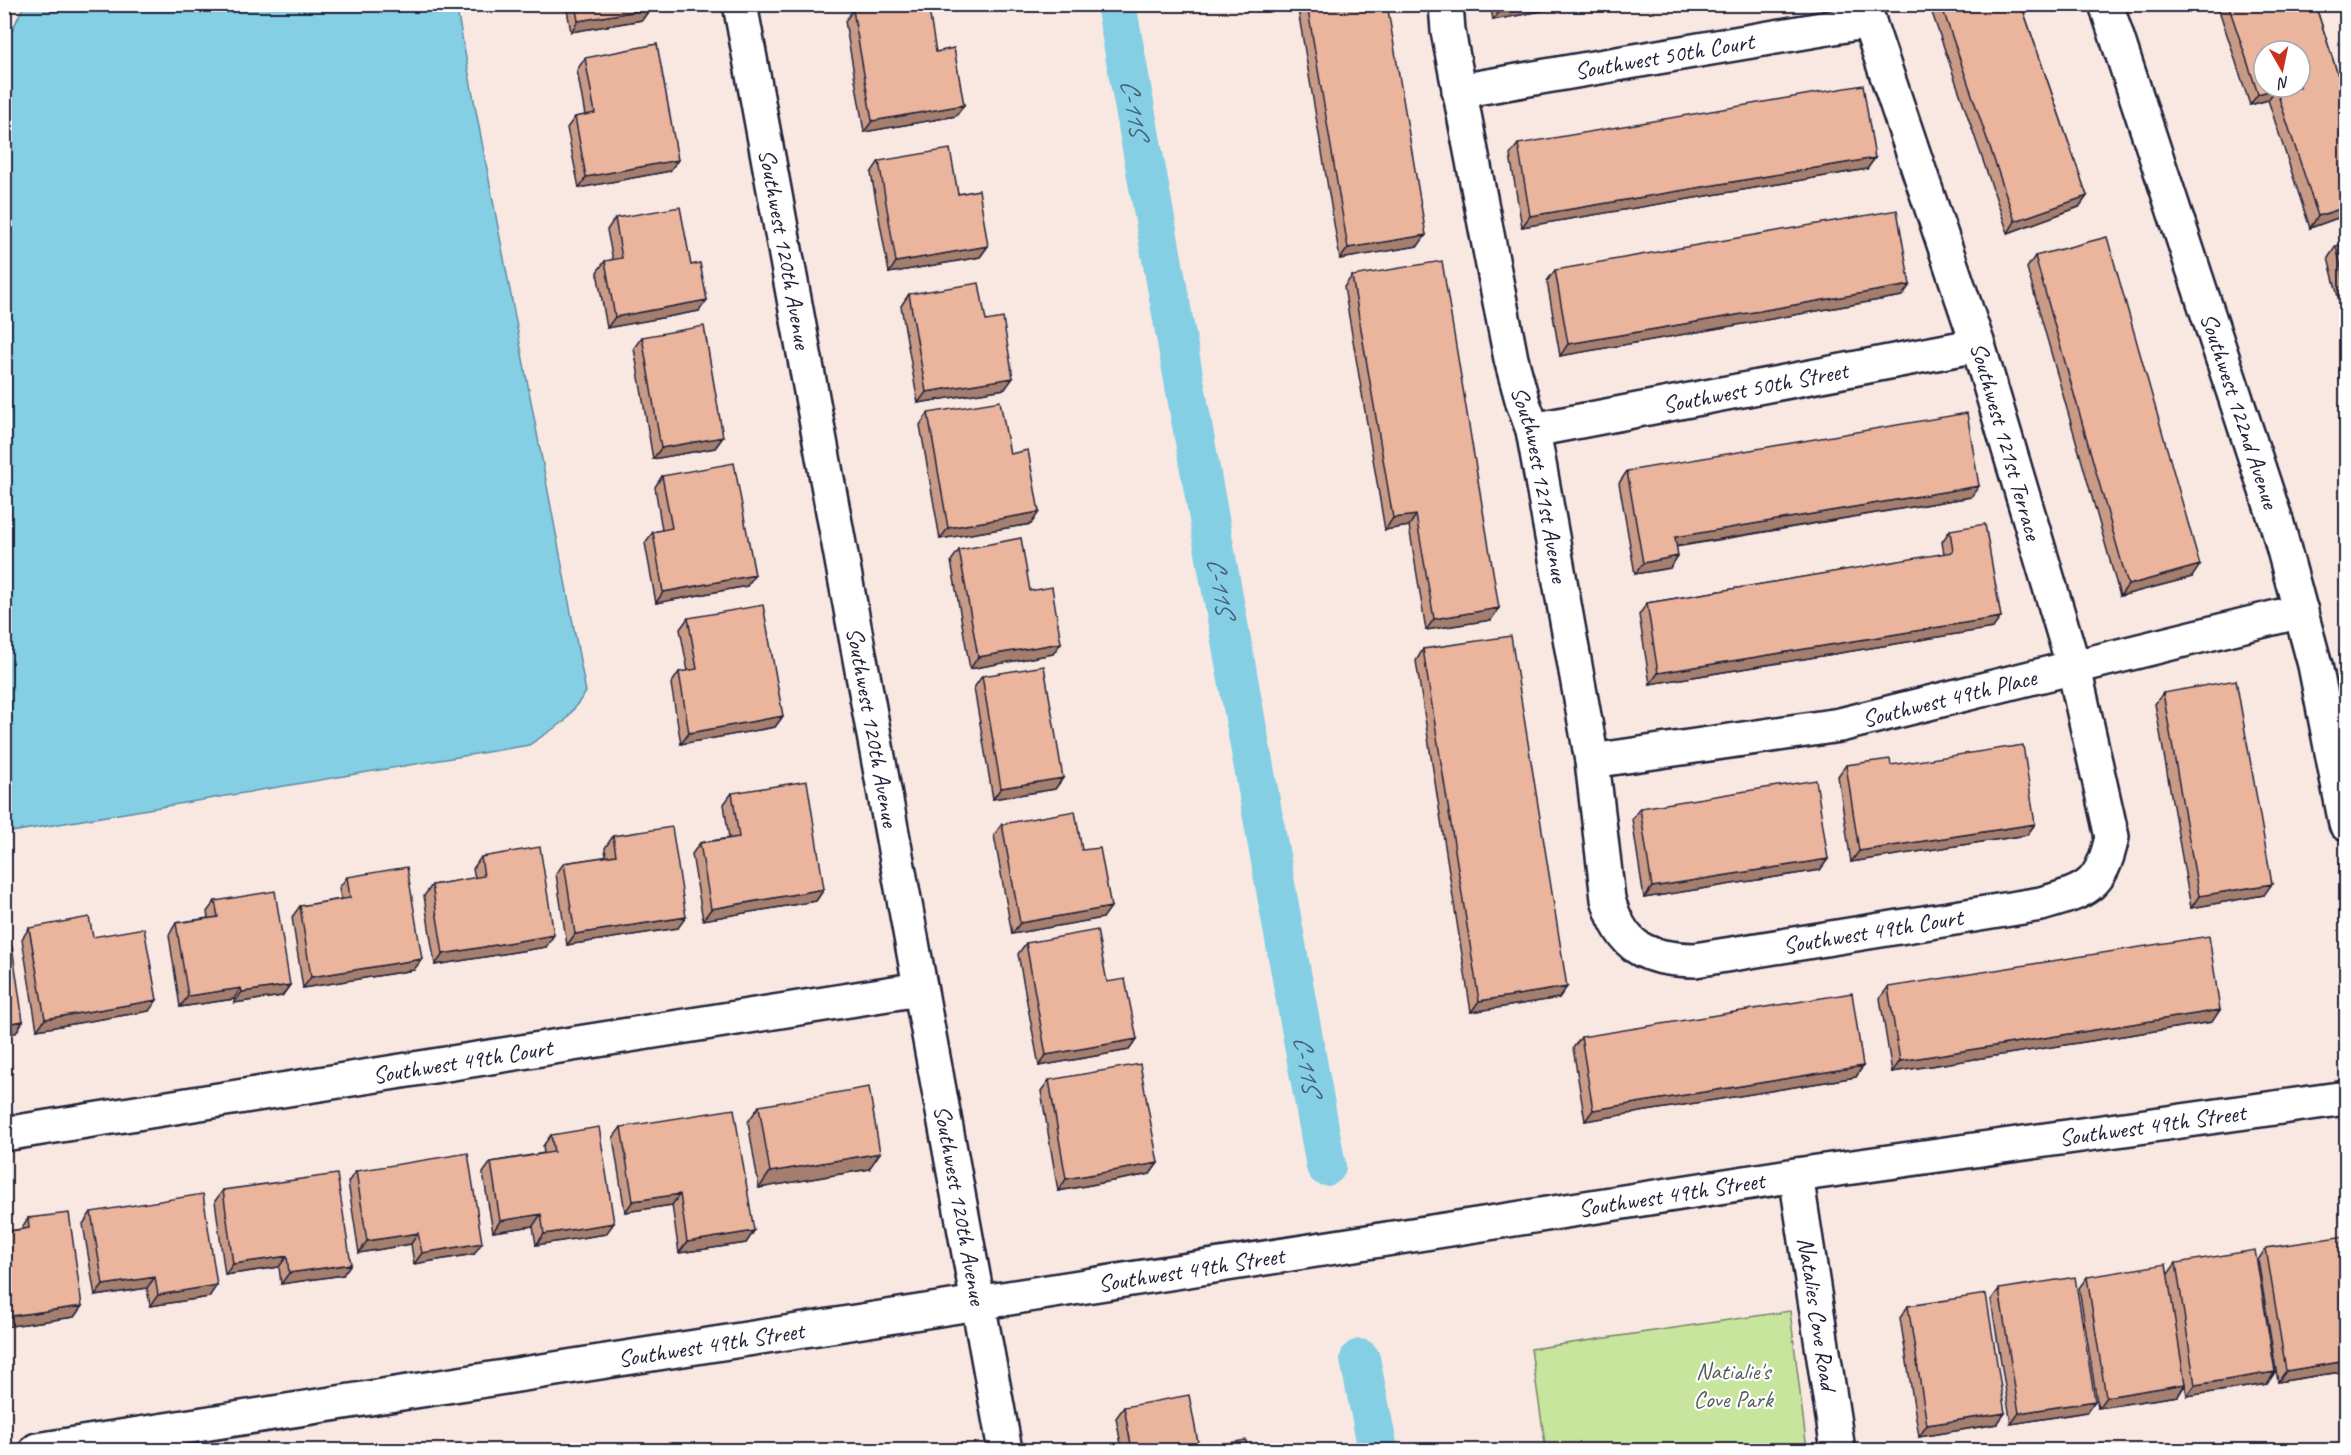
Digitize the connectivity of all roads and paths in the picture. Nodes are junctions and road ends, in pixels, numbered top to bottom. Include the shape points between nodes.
1 (740, 4) edge
2 (1446, 4) edge
3 (2106, 4) edge
4 (1866, 13) edge
5 (1459, 91) junction
6 (1978, 345) junction
7 (1533, 430) junction
8 (2301, 611) junction
9 (2074, 668) junction
10 (1592, 761) junction
11 (2346, 824) edge
12 (2093, 882) joint
13 (1648, 953) joint
14 (919, 989) junction
15 (2346, 1098) edge
16 (4, 1134) edge
17 (1796, 1174) junction
18 (977, 1302) junction
19 (37, 1450) edge
20 (1005, 1450) edge
21 (1838, 1450) edge

1 - 14 street, Southwest 120th Avenue
2 - 5 street, Southwest 121st Avenue
3 - 8 street, Southwest 122nd Avenue via 2277,524
4 - 5 street, Southwest 50th Court
4 - 6 street, Southwest 121st Terrace
5 - 7 street, Southwest 121st Avenue via 1511,359
6 - 7 street, Southwest 50th Street
6 - 9 street, Southwest 121st Terrace
7 - 10 street, Southwest 121st Avenue
8 - 9 street, Southwest 49th Place
8 - 11 street, Southwest 122nd Avenue
9 - 10 street, Southwest 49th Place via 1840,725
9 - 12 street, Southwest 121st Terrace via 2112,837 2106,863
10 - 13 street, Southwest 121st Avenue via 1608,899 1614,920 1620,932
12 - 13 street, Southwest 49th Court via 2072,896 2041,904 1695,960
14 - 16 street, Southwest 49th Court
14 - 18 street, Southwest 120th Avenue
15 - 17 street, Southwest 49th Street
17 - 18 street, Southwest 49th Street
17 - 21 street, Natalies Cove Road
18 - 19 street, Southwest 49th Street
18 - 20 street, Southwest 120th Avenue

